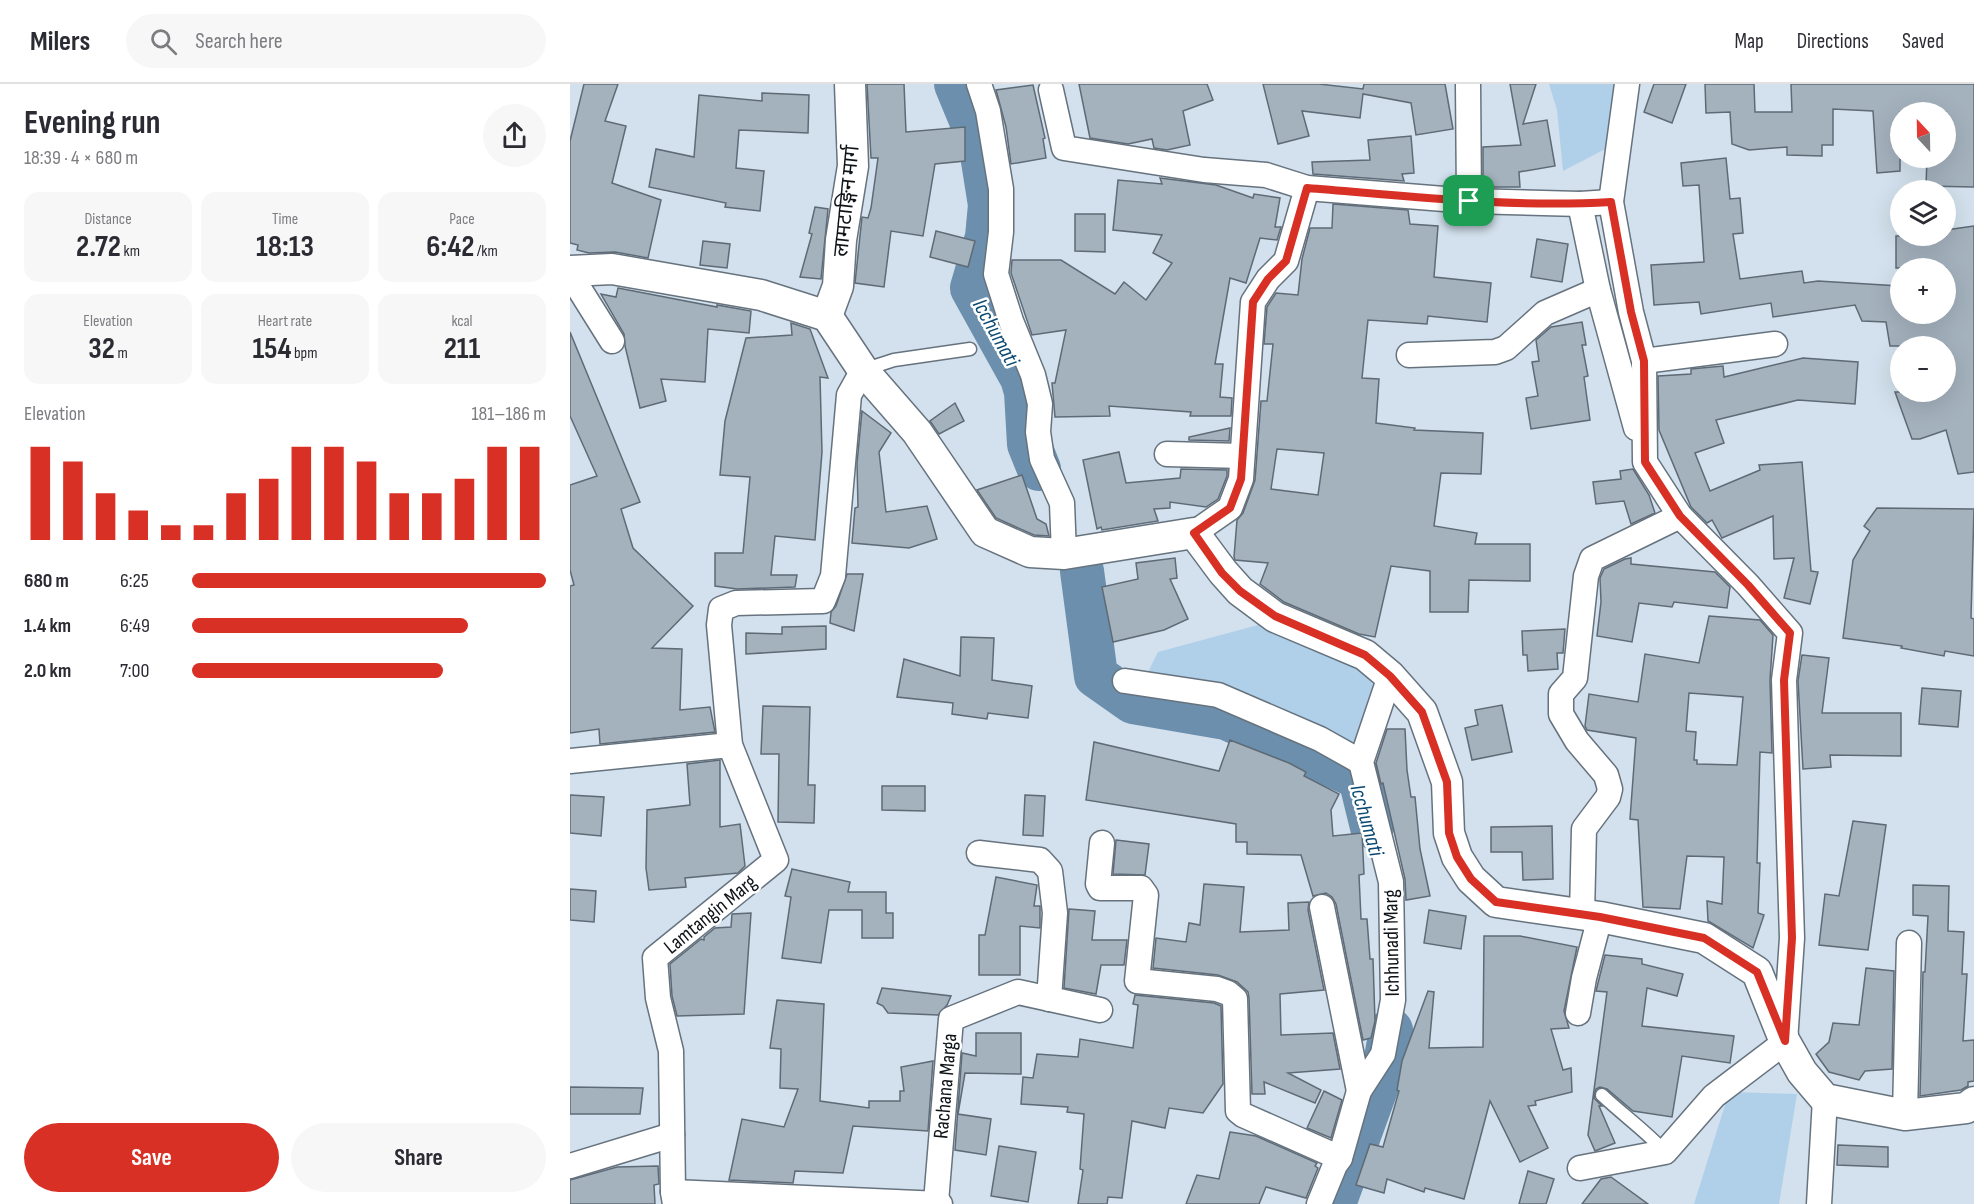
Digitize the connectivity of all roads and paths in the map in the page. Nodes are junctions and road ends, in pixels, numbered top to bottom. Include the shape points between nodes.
1 (850, 84) edge
2 (979, 84) edge
3 (1468, 84) edge
4 (1627, 84) edge
5 (1050, 90) dead end
6 (1307, 188) junction
7 (1469, 201) junction
8 (1611, 202) junction
9 (1580, 204) junction
10 (570, 272) edge
11 (1598, 290) junction
12 (827, 316) junction
13 (612, 341) dead end
14 (1775, 344) dead end
15 (970, 349) dead end
16 (1409, 354) dead end
17 (1644, 361) junction
18 (863, 370) junction
19 (1167, 454) dead end
20 (1242, 456) junction
21 (1645, 462) junction
22 (1680, 516) junction
23 (1194, 533) junction
24 (1064, 554) junction
25 (1390, 676) junction
26 (1125, 681) dead end
27 (730, 745) junction
28 (570, 761) edge
29 (1361, 762) junction
30 (1102, 843) dead end
31 (979, 854) dead end
32 (1322, 907) dead end
33 (1591, 916) junction
34 (1909, 943) dead end
35 (1049, 999) junction
36 (1100, 1010) dead end
37 (1578, 1013) dead end
38 (1785, 1041) junction
39 (1359, 1091) junction
40 (1602, 1095) dead end
41 (1826, 1099) junction
42 (1974, 1102) edge
43 (1905, 1115) junction
44 (672, 1135) junction
45 (1665, 1152) junction
46 (1340, 1158) junction
47 (570, 1166) edge
48 (1580, 1168) dead end
49 (674, 1198) edge
50 (938, 1203) edge
51 (1319, 1204) edge
52 (1819, 1204) edge

1 - 12 street, लामटाङ्गिन मार्ग via 853,166 838,286
2 - 24 street via 988,111 1001,189 996,274 1033,375 1040,404 1038,432 1042,459 1062,503
3 - 7 street
4 - 8 street
5 - 6 street via 1064,148 1204,170 1266,175
6 - 7 street
6 - 20 street via 1286,261 1253,302
7 - 9 street
8 - 9 street
8 - 17 street
9 - 11 street
10 - 12 street via 612,269 761,295
10 - 13 street
11 - 16 street via 1545,313 1506,348 1495,352
11 - 21 street
12 - 18 street
14 - 17 street
15 - 18 lane via 894,360
17 - 21 street
18 - 24 street via 917,432 985,532 1030,552
18 - 27 street via 849,395 833,576 823,601 736,603 721,609 718,625
19 - 20 street
20 - 23 street via 1241,479 1230,508
21 - 22 street
22 - 33 street via 1592,559 1586,576 1575,678 1561,694 1561,714 1606,776 1610,789 1584,829
22 - 38 street via 1790,633 1784,680 1792,938
23 - 24 street
23 - 25 street via 1222,573 1275,616 1365,655
25 - 29 street
25 - 33 street via 1422,712 1447,782 1449,833 1457,857 1471,879 1496,902
26 - 29 street via 1218,695 1320,739
27 - 28 street
27 - 44 street, Lamtangin Marg via 776,860 655,958 658,998 671,1051
29 - 39 street, Ichhunadi Marg via 1391,882 1393,1000 1383,1054
30 - 46 street via 1100,888 1141,888 1146,895 1137,981 1217,989 1235,999 1238,1111
31 - 35 street via 1040,860 1050,871 1055,913
32 - 39 street
33 - 37 street
33 - 38 street via 1704,938 1757,972
34 - 43 street
35 - 36 street, Rachana Marga
35 - 50 street, Rachana Marga via 1018,992 951,1019
38 - 41 street via 1802,1072
38 - 45 street via 1714,1096
39 - 46 street, Ichhunadi Marg
40 - 45 lane
41 - 43 street
41 - 52 street
42 - 43 street via 1966,1108
44 - 47 street
44 - 49 street, Lamtangin Marg
45 - 48 street
46 - 51 street, Ichhunadi Marg
49 - 50 street

